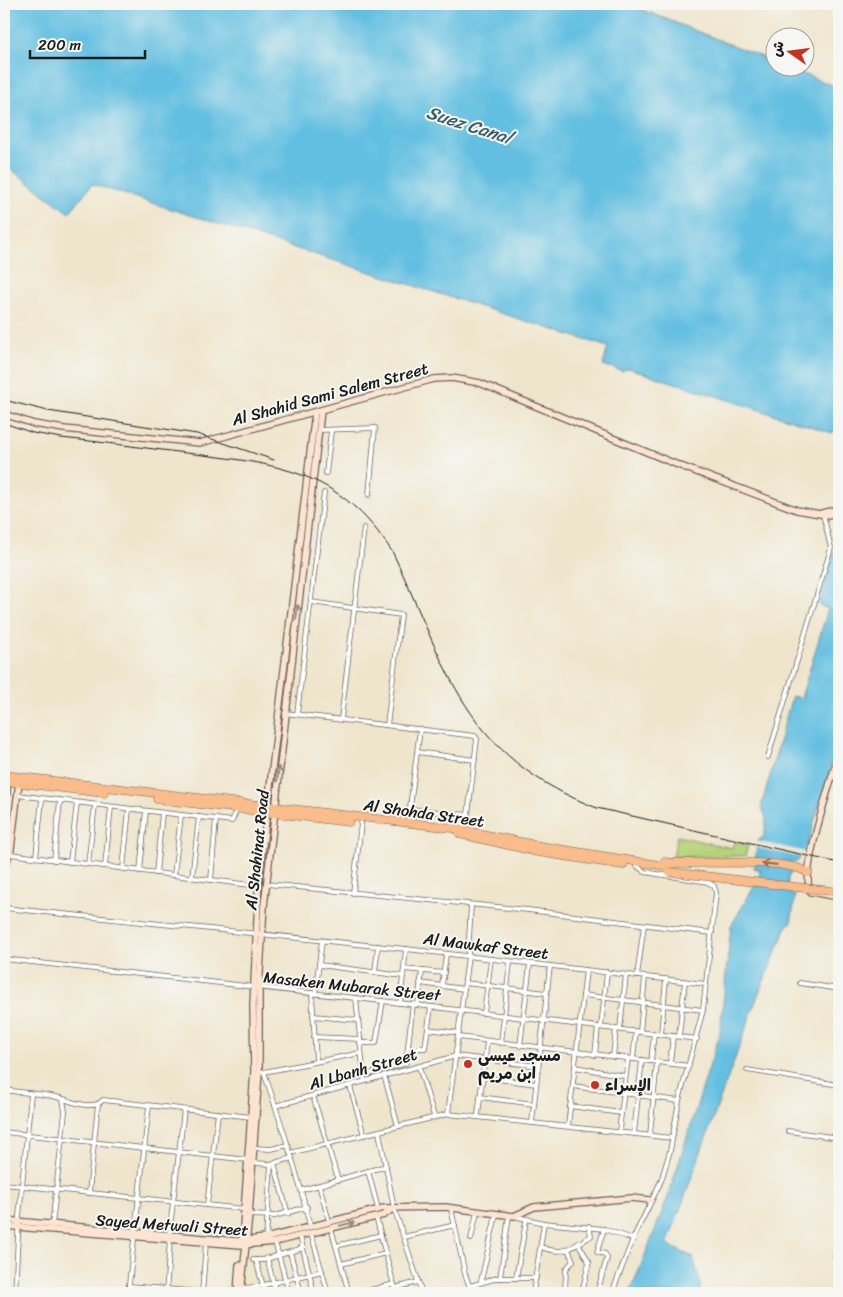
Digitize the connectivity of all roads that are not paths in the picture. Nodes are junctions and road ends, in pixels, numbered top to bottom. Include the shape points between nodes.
1 (318, 412) junction
2 (4, 414) edge
3 (319, 430) junction
4 (331, 431) junction
5 (326, 473) dead end
6 (324, 493) dead end
7 (369, 495) dead end
8 (839, 509) edge
9 (822, 513) junction
10 (839, 513) edge
11 (364, 528) dead end
12 (297, 585) junction
13 (311, 602) junction
14 (355, 608) junction
15 (282, 677) junction
16 (289, 677) junction
17 (287, 696) junction
18 (280, 697) junction
19 (285, 713) junction
20 (297, 714) junction
21 (341, 719) junction
22 (388, 725) junction
23 (420, 729) junction
24 (417, 752) junction
25 (839, 753) edge
26 (768, 757) dead end
27 (475, 760) junction
28 (5, 779) edge
29 (19, 782) junction
30 (7, 793) junction
31 (17, 795) junction
32 (42, 798) junction
33 (178, 799) junction
34 (60, 801) junction
35 (77, 803) junction
36 (95, 805) junction
37 (112, 807) junction
38 (129, 809) junction
39 (237, 809) junction
40 (410, 809) junction
41 (270, 810) junction
42 (146, 811) junction
43 (162, 813) junction
44 (181, 815) junction
45 (199, 817) junction
46 (216, 819) junction
47 (4, 820) edge
48 (361, 823) junction
49 (408, 823) junction
50 (10, 854) junction
51 (605, 857) junction
52 (36, 858) junction
53 (54, 860) junction
54 (70, 862) junction
55 (88, 864) junction
56 (105, 866) junction
57 (638, 866) junction
58 (4, 869) edge
59 (123, 869) junction
60 (807, 869) junction
61 (670, 870) junction
62 (140, 871) junction
63 (156, 873) junction
64 (174, 875) junction
65 (192, 878) junction
66 (211, 880) junction
67 (267, 884) junction
68 (839, 887) edge
69 (258, 889) junction
70 (839, 892) edge
71 (354, 893) junction
72 (266, 894) junction
73 (839, 897) edge
74 (471, 905) junction
75 (257, 906) junction
76 (264, 906) junction
77 (4, 908) edge
78 (644, 924) junction
79 (712, 933) junction
80 (260, 936) junction
81 (322, 941) junction
82 (378, 946) junction
83 (406, 949) junction
84 (446, 954) junction
85 (468, 956) junction
86 (4, 959) edge
87 (490, 959) junction
88 (510, 962) junction
89 (530, 964) junction
90 (319, 965) junction
91 (550, 966) junction
92 (404, 969) junction
93 (586, 970) junction
94 (422, 971) junction
95 (375, 972) junction
96 (607, 972) junction
97 (444, 974) junction
98 (626, 975) junction
99 (403, 976) junction
100 (637, 976) junction
101 (646, 977) junction
102 (666, 979) junction
103 (685, 981) junction
104 (465, 982) junction
105 (420, 983) junction
106 (800, 983) dead end
107 (706, 984) junction
108 (487, 985) junction
109 (442, 986) junction
110 (507, 987) junction
111 (256, 988) junction
112 (464, 989) junction
113 (839, 989) edge
114 (527, 990) junction
115 (546, 993) junction
116 (313, 994) junction
117 (584, 995) junction
118 (604, 997) junction
119 (356, 998) junction
120 (623, 1000) junction
121 (383, 1001) junction
122 (643, 1002) junction
123 (400, 1003) junction
124 (413, 1004) junction
125 (418, 1005) junction
126 (663, 1005) junction
127 (431, 1006) junction
128 (683, 1007) junction
129 (462, 1010) junction
130 (703, 1010) junction
131 (484, 1013) junction
132 (504, 1015) junction
133 (313, 1016) junction
134 (523, 1018) junction
135 (358, 1020) junction
136 (543, 1020) junction
137 (580, 1024) junction
138 (599, 1027) junction
139 (428, 1029) junction
140 (618, 1029) junction
141 (638, 1031) junction
142 (654, 1033) junction
143 (661, 1034) junction
144 (459, 1035) junction
145 (673, 1036) junction
146 (680, 1036) junction
147 (314, 1037) junction
148 (697, 1038) junction
149 (360, 1041) junction
150 (487, 1041) junction
151 (501, 1043) junction
152 (520, 1046) junction
153 (409, 1048) junction
154 (540, 1048) junction
155 (361, 1053) junction
156 (576, 1053) junction
157 (595, 1055) junction
158 (456, 1056) junction
159 (614, 1057) junction
160 (628, 1058) junction
161 (485, 1059) junction
162 (633, 1059) junction
163 (642, 1060) junction
164 (316, 1061) junction
165 (651, 1061) junction
166 (657, 1062) junction
167 (670, 1064) junction
168 (419, 1066) junction
169 (538, 1066) junction
170 (689, 1066) junction
171 (575, 1067) junction
172 (747, 1070) dead end
173 (380, 1071) junction
174 (261, 1072) junction
175 (364, 1076) junction
176 (385, 1076) junction
177 (626, 1076) junction
178 (482, 1077) junction
179 (364, 1082) junction
180 (536, 1084) junction
181 (839, 1085) edge
182 (350, 1086) junction
183 (572, 1086) junction
184 (4, 1090) edge
185 (624, 1093) junction
186 (31, 1094) junction
187 (638, 1095) junction
188 (313, 1096) junction
189 (480, 1097) junction
190 (654, 1097) junction
191 (63, 1099) junction
192 (679, 1101) junction
193 (98, 1104) junction
194 (534, 1104) junction
195 (149, 1106) junction
196 (276, 1106) junction
197 (570, 1106) junction
198 (184, 1110) junction
199 (621, 1113) junction
200 (218, 1114) junction
201 (448, 1114) junction
202 (434, 1116) junction
203 (478, 1116) junction
204 (251, 1117) junction
205 (532, 1122) junction
206 (398, 1126) junction
207 (568, 1126) junction
208 (618, 1131) junction
209 (788, 1131) dead end
210 (4, 1132) edge
211 (379, 1132) junction
212 (634, 1133) junction
213 (364, 1135) junction
214 (650, 1135) junction
215 (27, 1136) junction
216 (62, 1138) junction
217 (672, 1138) junction
218 (839, 1138) edge
219 (95, 1142) junction
220 (327, 1144) junction
221 (288, 1145) junction
222 (144, 1148) junction
223 (254, 1148) junction
224 (179, 1152) junction
225 (291, 1155) junction
226 (213, 1156) junction
227 (251, 1161) junction
228 (272, 1163) junction
229 (386, 1166) junction
230 (368, 1171) junction
231 (338, 1180) junction
232 (4, 1184) edge
233 (22, 1186) junction
234 (319, 1186) junction
235 (56, 1189) junction
236 (302, 1190) junction
237 (89, 1193) junction
238 (138, 1198) junction
239 (650, 1200) junction
240 (173, 1202) junction
241 (207, 1205) junction
242 (307, 1207) junction
243 (394, 1208) junction
244 (451, 1208) junction
245 (244, 1209) junction
246 (378, 1209) junction
247 (477, 1212) junction
248 (288, 1214) junction
249 (249, 1215) junction
250 (496, 1215) junction
251 (268, 1216) junction
252 (376, 1216) junction
253 (512, 1216) junction
254 (4, 1220) edge
255 (526, 1221) junction
256 (544, 1223) junction
257 (839, 1223) edge
258 (20, 1224) junction
259 (52, 1225) junction
260 (330, 1225) junction
261 (455, 1225) junction
262 (4, 1226) edge
263 (589, 1226) junction
264 (604, 1229) junction
265 (310, 1230) junction
266 (134, 1235) junction
267 (381, 1235) junction
268 (300, 1236) junction
269 (170, 1238) junction
270 (266, 1238) junction
271 (404, 1238) junction
272 (472, 1239) dead end
273 (633, 1239) junction
274 (275, 1242) junction
275 (206, 1243) junction
276 (243, 1243) junction
277 (578, 1243) junction
278 (336, 1246) junction
279 (541, 1247) junction
280 (303, 1248) junction
281 (568, 1249) junction
282 (290, 1252) junction
283 (386, 1253) junction
284 (279, 1255) junction
285 (267, 1258) junction
286 (341, 1264) junction
287 (839, 1265) edge
288 (322, 1271) junction
289 (309, 1274) junction
290 (297, 1277) junction
291 (500, 1278) junction
292 (516, 1278) junction
293 (536, 1278) junction
294 (285, 1280) junction
295 (481, 1281) junction
296 (418, 1282) junction
297 (274, 1283) junction
298 (129, 1286) junction
299 (263, 1286) junction
300 (470, 1286) junction
301 (252, 1288) junction
302 (395, 1288) edge
303 (166, 1291) edge
304 (239, 1291) edge
305 (202, 1292) edge
306 (16, 1293) edge
307 (128, 1293) edge
308 (253, 1293) edge
309 (265, 1293) edge
310 (276, 1293) edge
311 (289, 1293) edge
312 (301, 1293) edge
313 (314, 1293) edge
314 (328, 1293) edge
315 (349, 1293) edge
316 (358, 1293) edge
317 (422, 1293) edge
318 (472, 1293) edge
319 (515, 1293) edge
320 (526, 1293) edge
321 (533, 1293) edge
322 (565, 1293) edge
323 (582, 1293) edge
324 (597, 1293) edge
325 (612, 1293) edge
326 (769, 1293) edge
327 (778, 1293) edge

1 - 2 main road, Al Shahid Sami Salem Street via 200,443 55,428
1 - 3 main road, Al Shahinat Road
1 - 9 main road, Al Shahid Sami Salem Street via 434,379 471,380 717,480 801,511
1 - 12 main road, Al Shahinat Road
3 - 4 street
3 - 12 main road, Al Shahinat Road
4 - 5 street
4 - 7 street via 362,427 376,430
6 - 13 street
8 - 9 main road, Al Shahid Sami Salem Street
9 - 10 main road, Al Shahid Sami Salem Street
9 - 26 street via 831,548
11 - 14 street
12 - 15 main road, Al Shahinat Road
16 -> 12 main road, Al Shahinat Road
13 - 14 street
13 - 20 street
14 - 21 street
14 - 22 street via 401,615
15 - 16 main road
15 - 18 main road, Al Shahinat Road
16 - 17 main road, Al Shahinat Road
17 - 18 main road
17 - 19 main road, Al Shahinat Road
18 - 41 main road, Al Shahinat Road
19 - 20 street
41 -> 19 main road, Al Shahinat Road
20 - 21 street
21 - 22 street
22 - 23 street
23 - 24 street
23 - 27 street via 475,736
24 - 27 street
24 - 40 street
25 - 60 main road
27 - 40 street via 468,815
28 - 29 highway, Al Shohda Street
28 - 30 main road
28 - 33 highway, Al Shohda Street
29 - 31 main road
29 - 33 highway, Al Shohda Street
30 - 31 main road
30 - 47 main road
31 - 32 street
31 - 50 main road
32 - 34 street
32 - 52 street
33 - 39 highway, Al Shohda Street
33 - 41 highway, Al Shohda Street
34 - 35 street
34 - 53 street
35 - 36 street
35 - 54 street
36 - 37 street
36 - 55 street
37 - 38 street
37 - 56 street
38 - 42 street
38 - 59 street
39 - 41 highway, Al Shohda Street
39 - 46 street via 234,820
40 - 49 street
41 - 48 highway, Al Shohda Street
41 - 49 highway, Al Shohda Street
41 - 67 main road, Al Shahinat Road
41 - 69 main road, Al Shahinat Road
42 - 43 street
42 - 62 street
43 - 44 street
43 - 63 street
44 - 45 street
44 - 64 street
45 - 46 street
45 - 65 street
46 - 66 street
48 - 57 highway, Al Shohda Street via 458,834 538,852
48 - 71 street
49 - 51 highway, Al Shohda Street
50 - 52 street
50 - 58 main road
60 -> 51 highway via 747,862 693,864
51 - 61 highway, Al Shohda Street
52 - 53 street
53 - 54 street
54 - 55 street
55 - 56 street
56 - 59 street
57 - 61 highway, Al Shohda Street
57 - 79 street via 645,872 712,884 716,894
59 - 62 street
60 - 73 main road via 810,892
61 - 68 highway, Al Shohda Street
61 - 70 highway, Al Shohda Street, bridge
62 - 63 street
63 - 64 street
64 - 65 street
65 - 66 street
66 - 69 street
67 - 71 street
67 - 72 main road, Al Shahinat Road
69 - 72 main road
69 - 75 main road, Al Shahinat Road
71 - 74 street
72 - 76 main road, Al Shahinat Road
74 - 78 street
74 - 85 street
75 - 76 main road
75 - 80 main road, Al Shahinat Road
76 - 80 main road, Al Shahinat Road
77 - 80 street, Al Mawkaf Street
78 - 79 street
78 - 100 street
79 - 107 street
80 - 81 street, Al Mawkaf Street
80 - 111 main road, Al Shahinat Road
81 - 82 street, Al Mawkaf Street
81 - 90 street
82 - 83 street, Al Mawkaf Street
82 - 95 street
83 - 84 street, Al Mawkaf Street
83 - 92 street
84 - 85 street, Al Mawkaf Street
84 - 97 street
85 - 87 street, Al Mawkaf Street
85 - 104 street
86 - 111 street, Masaken Mubarak Street
87 - 88 street, Al Mawkaf Street
87 - 108 street
88 - 89 street, Al Mawkaf Street
88 - 110 street
89 - 91 street, Al Mawkaf Street
89 - 114 street
90 - 95 street
90 - 116 street
91 - 93 street, Al Mawkaf Street
91 - 115 street
92 - 94 street
92 - 99 street
93 - 96 street, Al Mawkaf Street
93 - 117 street
94 - 97 street
94 - 105 street
95 - 99 street
96 - 98 street, Al Mawkaf Street
96 - 118 street
97 - 109 street
98 - 100 street, Al Mawkaf Street
98 - 120 street
99 - 123 street
100 - 101 street, Al Mawkaf Street
101 - 102 street, Al Mawkaf Street
101 - 122 street
102 - 103 street, Al Mawkaf Street
102 - 126 street
103 - 107 street, Al Mawkaf Street
103 - 128 street
104 - 108 street
104 - 112 street
105 - 109 street
105 - 125 street
106 - 113 street
107 - 130 street
108 - 110 street
108 - 131 street
109 - 112 street
110 - 114 street
110 - 132 street
111 - 116 street, Masaken Mubarak Street
111 - 174 main road, Al Shahinat Road
111 - 204 main road, Al Shahinat Road
112 - 129 street
114 - 115 street
114 - 134 street
115 - 136 street
116 - 119 street, Masaken Mubarak Street
116 - 133 street
117 - 118 street
117 - 137 street
118 - 120 street
118 - 138 street
119 - 121 street, Masaken Mubarak Street
119 - 135 street
120 - 122 street
120 - 140 street
121 - 123 street, Masaken Mubarak Street
121 - 149 street via 376,1042
122 - 126 street
122 - 141 street
123 - 124 street, Masaken Mubarak Street
124 - 125 street, Masaken Mubarak Street
124 - 153 street
125 - 127 street, Masaken Mubarak Street
126 - 128 street
126 - 143 street
127 - 129 street, Masaken Mubarak Street
127 - 139 street
128 - 130 street
128 - 146 street
129 - 131 street, Masaken Mubarak Street
129 - 144 street
130 - 148 street
131 - 132 street, Masaken Mubarak Street
132 - 134 street, Masaken Mubarak Street
132 - 151 street
133 - 135 street
133 - 147 street
134 - 136 street, Masaken Mubarak Street
134 - 152 street
135 - 149 street
136 - 137 street, Masaken Mubarak Street
136 - 154 street
137 - 138 street, Masaken Mubarak Street
137 - 156 street
138 - 140 street, Masaken Mubarak Street
138 - 157 street
139 - 144 street
139 - 153 street via 425,1048
140 - 141 street, Masaken Mubarak Street
140 - 159 street
141 - 142 street, Masaken Mubarak Street
141 - 162 street
142 - 143 street, Masaken Mubarak Street
142 - 165 street
143 - 145 street, Masaken Mubarak Street
144 - 150 street
144 - 158 street
145 - 146 street, Masaken Mubarak Street
145 - 167 street
146 - 148 street, Masaken Mubarak Street
147 - 149 street
147 - 164 street
148 - 170 street
149 - 155 street
150 - 151 street
150 - 161 street
151 - 152 street
152 - 154 street
153 - 173 street via 406,1063
154 - 156 street
154 - 169 street
155 - 164 street
155 - 175 street
156 - 157 street
156 - 171 street
157 - 159 street
158 - 161 street
158 - 168 street, Al Lbanh Street
158 - 201 street
159 - 160 street
160 - 162 street
160 - 177 street
161 - 169 street
161 - 178 street
162 - 163 street
163 - 165 street
163 - 187 street
164 - 174 street
165 - 166 street
166 - 167 street
166 - 190 street
167 - 170 street
168 - 176 street, Al Lbanh Street
168 - 202 street
169 - 180 street
170 - 192 street
171 - 177 street
171 - 183 street
172 - 181 street
173 - 175 street
173 - 176 street
174 - 196 street
174 - 223 main road, Al Shahinat Road
175 - 179 street
176 - 179 street, Al Lbanh Street
176 - 206 street
177 - 185 street
178 - 180 street
178 - 189 street
179 - 182 street, Al Lbanh Street
180 - 194 street
182 - 188 street, Al Lbanh Street
182 - 213 street
183 - 185 street
183 - 197 street
184 - 186 street
185 - 187 street
185 - 199 street
186 - 191 street
186 - 215 street
187 - 190 street
187 - 212 street
188 - 196 street, Al Lbanh Street
188 - 220 street
189 - 194 street
189 - 203 street
190 - 192 street
190 - 214 street
191 - 193 street via 91,1106
191 - 216 street
192 - 217 street
193 - 195 street via 102,1100
193 - 219 street
194 - 205 street
195 - 198 street
195 - 222 street
196 - 221 street
197 - 199 street
197 - 207 street
198 - 200 street
198 - 224 street
199 - 208 street
200 - 204 street
200 - 226 street
201 - 202 street
201 - 203 street
202 - 206 street
203 - 205 street
204 - 227 main road, Al Shahinat Road
205 - 207 street
206 - 211 street
207 - 208 street
208 - 212 street
209 - 218 street
210 - 215 street
211 - 213 street
211 - 229 street
212 - 214 street
213 - 220 street
214 - 217 street
215 - 216 street
215 - 233 street
216 - 219 street
216 - 235 street
217 - 239 street via 662,1176
219 - 222 street
219 - 237 street
220 - 225 street
220 - 231 street
221 - 223 street
221 - 225 street
222 - 224 street
222 - 238 street
223 - 227 main road, Al Shahinat Road
224 - 226 street
224 - 240 street
225 - 228 street
225 - 236 street
226 - 227 street
226 - 241 street
227 - 228 street
227 - 245 main road, Al Shahinat Road
227 - 249 main road, Al Shahinat Road
228 - 248 street
228 - 251 street
229 - 230 street
229 - 243 street
230 - 231 street
230 - 246 street
231 - 234 street
232 - 233 street
233 - 235 street
233 - 258 street
234 - 236 street
234 - 260 street
235 - 237 street
235 - 259 street
236 - 242 street
237 - 238 street
238 - 240 street
238 - 266 street
239 - 253 main road, Sayed Metwali Street via 636,1198 534,1207
239 - 273 street
240 - 241 street
240 - 269 street
241 - 245 street
242 - 248 street
242 - 265 street
243 - 244 main road, Sayed Metwali Street
243 - 246 main road, Sayed Metwali Street
243 - 252 main road, Sayed Metwali Street
243 - 271 street
244 - 247 main road, Sayed Metwali Street
244 - 261 street
245 - 276 main road, Al Shahinat Road
246 - 260 main road, Sayed Metwali Street
247 - 250 main road, Sayed Metwali Street
247 - 272 street
248 - 251 street
249 - 251 street
249 - 276 main road, Al Shahinat Road
250 - 253 main road, Sayed Metwali Street
250 - 295 street
251 - 270 street
260 -> 252 main road, Sayed Metwali Street
252 - 267 street
253 - 255 street
253 - 291 street
254 - 258 main road, Sayed Metwali Street
255 - 256 street
255 - 292 street
256 - 263 street
256 - 279 street
257 - 287 street via 835,1257
258 - 259 main road, Sayed Metwali Street
258 - 262 main road, Sayed Metwali Street
258 - 266 main road, Sayed Metwali Street
258 - 306 street
259 - 266 main road, Sayed Metwali Street
260 - 265 main road, Sayed Metwali Street
260 - 278 street
261 - 271 street
261 - 300 street
263 - 264 street
263 - 277 street via 591,1236
264 - 273 street
264 - 324 street via 597,1252 607,1258
265 - 268 main road, Sayed Metwali Street
265 - 270 main road, Sayed Metwali Street
265 - 288 street
266 - 269 main road, Sayed Metwali Street
266 - 298 street
267 - 278 street
267 - 283 street
268 - 274 main road, Sayed Metwali Street
268 - 280 street
269 - 275 main road, Sayed Metwali Street
269 - 276 main road, Sayed Metwali Street
269 - 303 street
270 - 276 main road, Sayed Metwali Street
271 - 296 street
273 - 325 street
274 - 276 main road, Sayed Metwali Street
274 - 284 street
275 - 276 main road, Sayed Metwali Street
275 - 305 street
276 - 304 main road, Al Shahinat Road
277 - 281 street
277 - 323 street via 589,1264
278 - 286 street
279 - 281 street via 556,1252
279 - 293 street
280 - 282 street
280 - 289 street
281 - 322 street via 573,1260 566,1267
282 - 284 street
282 - 290 street
283 - 286 street
283 - 302 street
284 - 285 street
284 - 294 street
285 - 297 street
285 - 299 street via 255,1260
286 - 315 street
288 - 289 street
288 - 314 street
289 - 290 street
289 - 313 street
290 - 294 street
290 - 312 street
291 - 292 street
291 - 295 street
292 - 293 street
293 - 321 street
294 - 297 street
294 - 311 street
295 - 300 street
296 - 302 street
296 - 317 street
297 - 299 street
297 - 310 street
298 - 303 street
298 - 307 street
299 - 301 street
299 - 309 street
300 - 318 street
301 - 304 street
301 - 308 street
302 - 316 street
303 - 305 street
304 - 305 street
319 - 320 street
326 - 327 street

